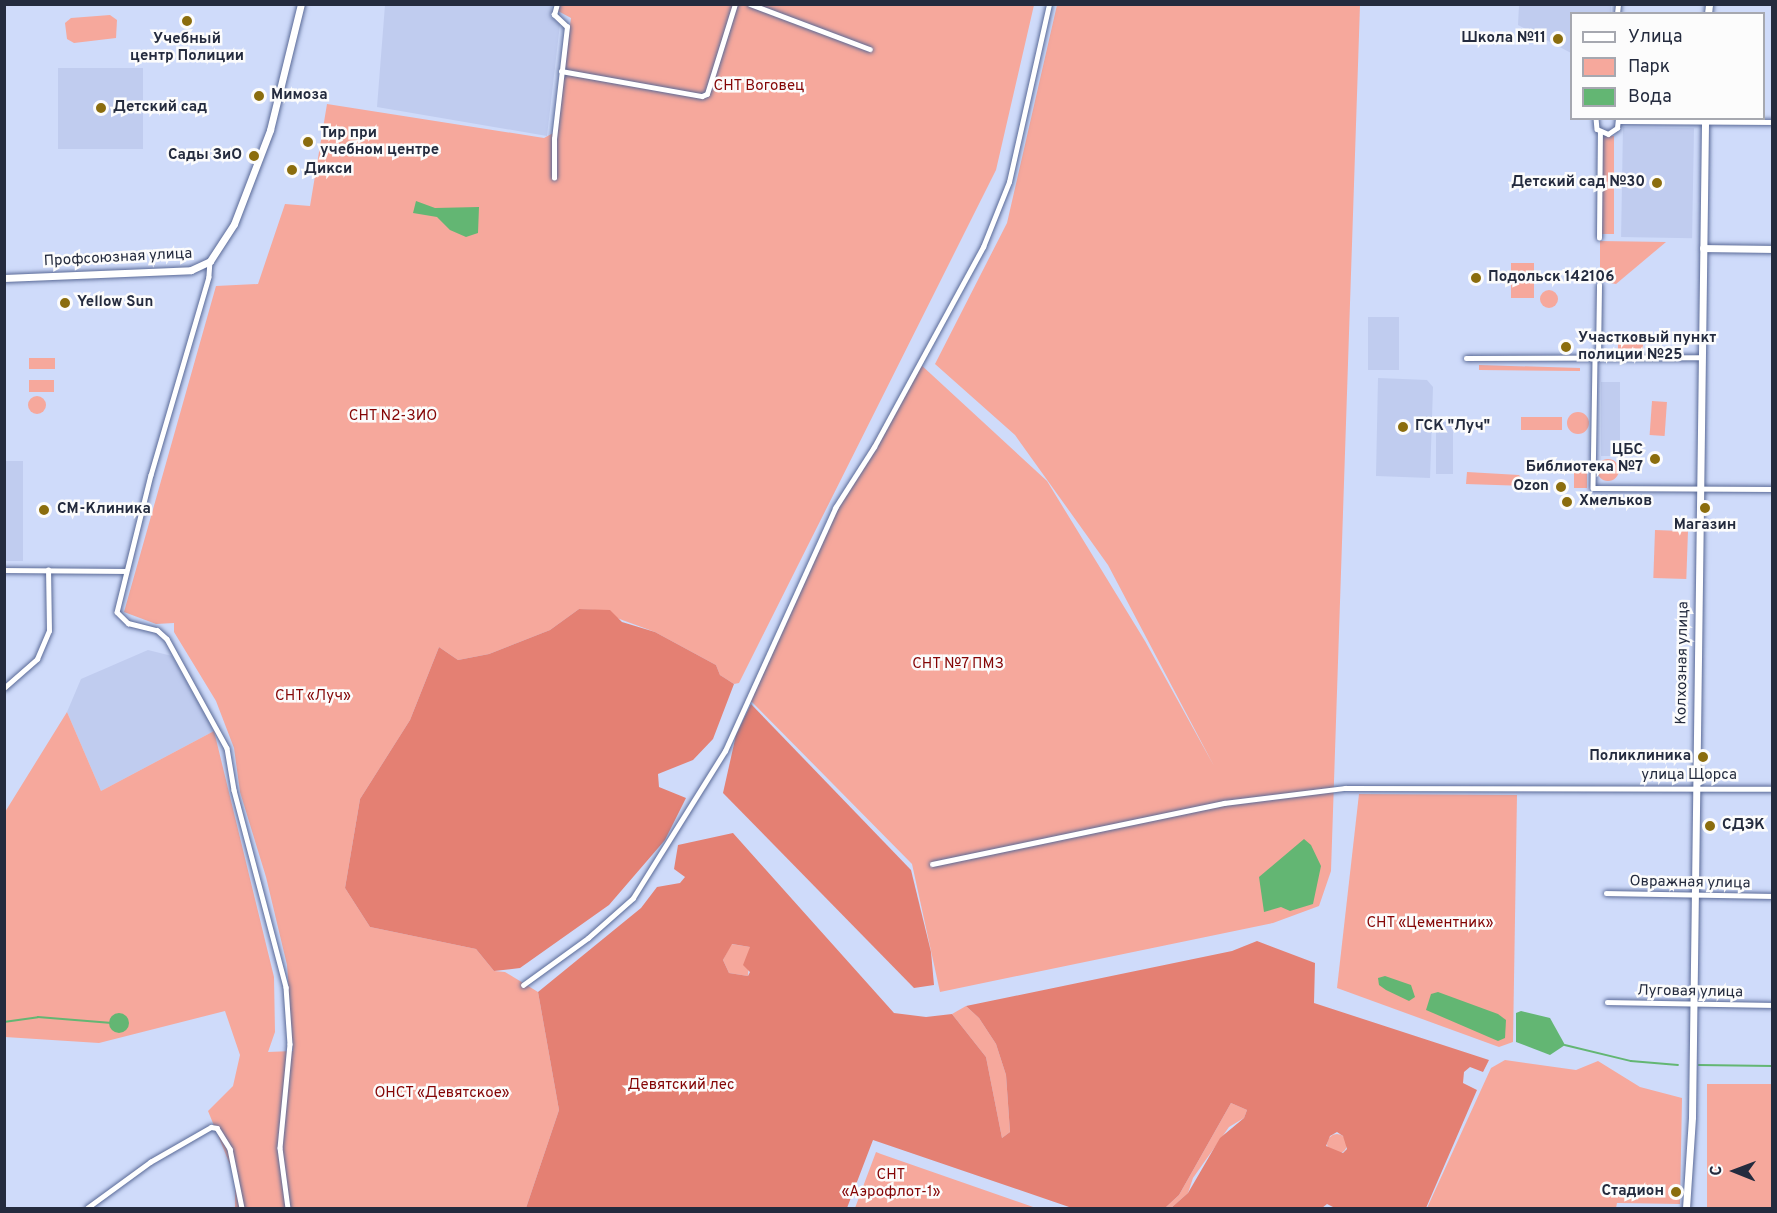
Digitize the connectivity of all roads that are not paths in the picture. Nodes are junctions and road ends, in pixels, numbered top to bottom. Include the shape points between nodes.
1 (301, 4) edge
2 (557, 4) edge
3 (735, 4) edge
4 (750, 4) edge
5 (1049, 4) edge
6 (870, 49) dead end
7 (561, 71) junction
8 (1597, 120) edge
9 (1618, 120) edge
10 (1705, 120) edge
11 (1773, 122) edge
12 (1600, 132) junction
13 (554, 178) dead end
14 (1599, 238) dead end
15 (1703, 248) junction
16 (1773, 249) edge
17 (210, 261) junction
18 (4, 278) edge
19 (1599, 285) dead end
20 (1701, 357) junction
21 (1466, 358) dead end
22 (1596, 359) junction
23 (1699, 489) junction
24 (1773, 489) edge
25 (4, 570) edge
26 (48, 570) junction
27 (126, 571) junction
28 (7, 680) edge
29 (4, 688) edge
30 (1694, 786) junction
31 (1773, 789) edge
32 (932, 864) dead end
33 (1606, 893) dead end
34 (1695, 895) junction
35 (1773, 896) edge
36 (523, 985) dead end
37 (1607, 1002) dead end
38 (1693, 1004) junction
39 (1773, 1005) edge
40 (87, 1209) edge
41 (242, 1209) edge
42 (288, 1209) edge
43 (1686, 1209) edge

1 - 17 street, Профсоюзная улица via 270,130 234,224
2 - 7 street via 554,15 567,27
3 - 7 street via 707,94 702,96
4 - 6 street
5 - 36 street via 1010,182 983,247 874,447 835,508 725,751 633,898 588,938
7 - 13 street
8 - 12 street
9 - 10 street
9 - 12 street via 1611,134
10 - 11 street
10 - 15 street, Колхозная улица
12 - 14 street
15 - 16 street
15 - 20 street, Колхозная улица
17 - 18 street, Профсоюзная улица via 191,270
17 - 27 street via 207,286
19 - 22 street
20 - 22 street
20 - 23 street, Колхозная улица
21 - 22 street
22 - 23 street via 1593,488
23 - 24 street
23 - 30 street, Колхозная улица
25 - 26 street
26 - 27 street
26 - 28 street via 49,631 37,659
27 - 42 street via 117,612 128,623 157,630 167,639 220,730 279,950 290,1044 280,1144
28 - 29 street
30 - 31 street, улица Щорса
30 - 32 street, улица Щорса via 1351,788 1262,796
30 - 34 street, Колхозная улица
33 - 34 street, Овражная улица
34 - 35 street, Овражная улица
34 - 38 street, Колхозная улица
37 - 38 street, Луговая улица
38 - 39 street, Луговая улица
38 - 43 street, Колхозная улица
40 - 41 street via 150,1162 211,1127 217,1128 230,1149

